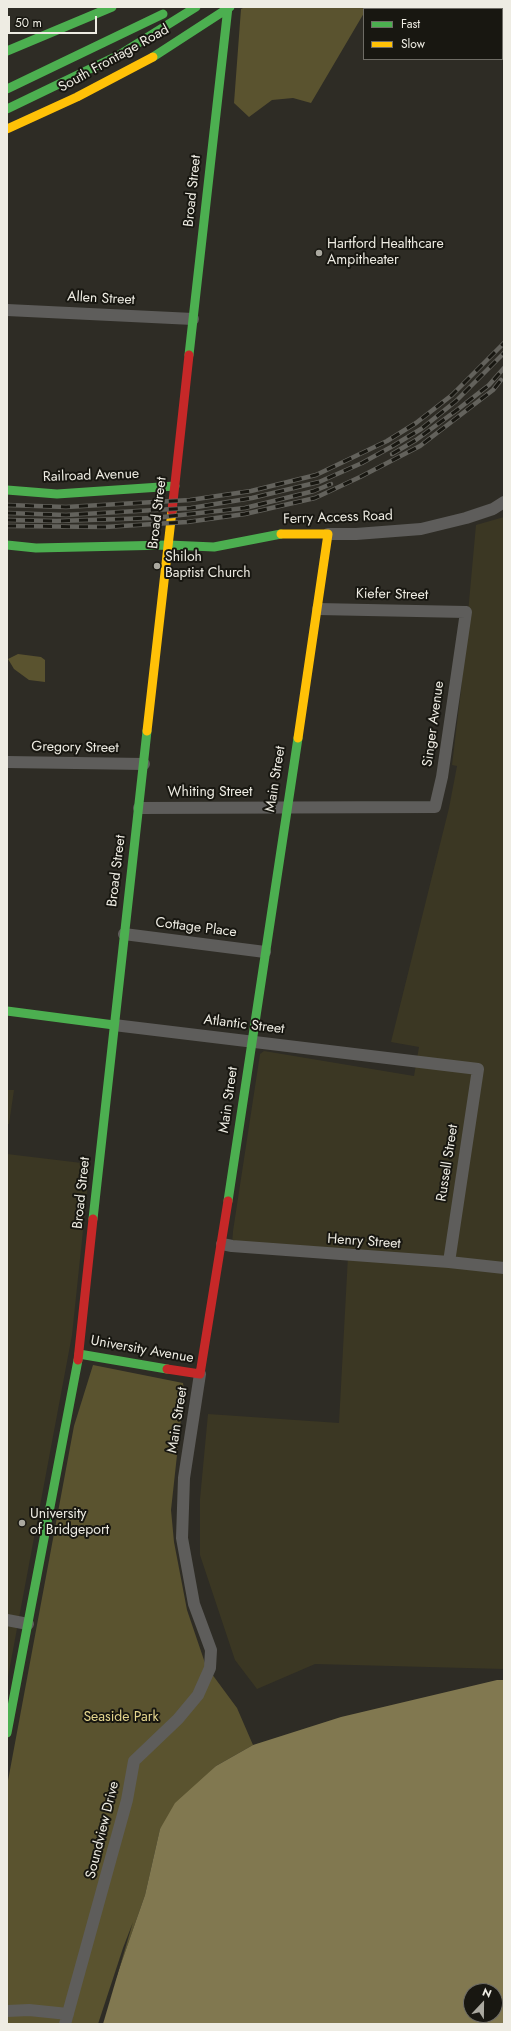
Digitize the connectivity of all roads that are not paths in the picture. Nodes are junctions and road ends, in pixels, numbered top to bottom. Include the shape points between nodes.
1 (112, 7) edge
2 (196, 7) edge
3 (228, 7) edge
4 (172, 10) dead end
5 (7, 50) edge
6 (7, 89) edge
7 (7, 109) edge
8 (7, 129) edge
9 (7, 310) edge
10 (193, 319) junction
11 (176, 486) junction
12 (7, 490) edge
13 (504, 502) edge
14 (328, 534) junction
15 (7, 545) edge
16 (169, 545) junction
17 (318, 609) junction
18 (466, 612) joint
19 (7, 762) edge
20 (144, 764) junction
21 (401, 807) joint
22 (139, 808) junction
23 (286, 808) junction
24 (124, 934) junction
25 (265, 952) junction
26 (7, 1010) edge
27 (114, 1025) junction
28 (253, 1041) junction
29 (478, 1069) joint
30 (222, 1244) junction
31 (449, 1262) junction
32 (504, 1268) edge
33 (79, 1354) junction
34 (200, 1374) junction
35 (7, 1620) edge
36 (28, 1624) junction
37 (210, 1668) joint
38 (7, 1733) edge
39 (7, 2011) edge
40 (67, 2019) edge

1 - 5 main road
2 - 7 main road via 102,64
3 - 8 main road, South Frontage Road via 147,61
3 - 10 main road, Broad Street
4 - 6 main road
9 - 10 street, Allen Street
10 - 11 main road, Broad Street
11 - 12 main road, Railroad Avenue via 58,494
11 - 16 main road, Broad Street
13 - 14 street, Ferry Access Road via 486,512 421,529
14 - 16 main road, Ferry Access Road via 280,534 214,547
14 - 17 main road, Main Street
15 - 16 main road via 36,548
16 - 20 main road, Broad Street
17 - 18 street, Kiefer Street
17 - 23 main road, Main Street
18 - 21 street, Singer Avenue via 436,807
19 - 20 street, Gregory Street
20 - 22 main road, Broad Street
21 - 23 street, Whiting Street
22 - 23 street, Whiting Street
22 - 24 main road, Broad Street
23 - 25 main road, Main Street
24 - 25 street, Cottage Place
24 - 27 main road, Broad Street
25 - 28 main road, Main Street
26 - 27 main road, Atlantic Street
27 - 28 street, Atlantic Street
27 - 33 main road, Broad Street
28 - 29 street, Atlantic Street
28 - 30 main road, Main Street
29 - 31 street, Russell Street
30 - 31 street, Henry Street via 348,1256
30 - 34 main road, Main Street
31 - 32 street, Henry Street
33 - 34 main road, University Avenue
33 - 36 main road, Broad Street
34 - 37 street, Main Street via 184,1478 182,1538 194,1604 210,1650
35 - 36 street
36 - 38 main road, Broad Street
37 - 40 street, Soundview Drive via 198,1695 178,1719 134,1761 127,1800
39 - 40 street via 29,2010

